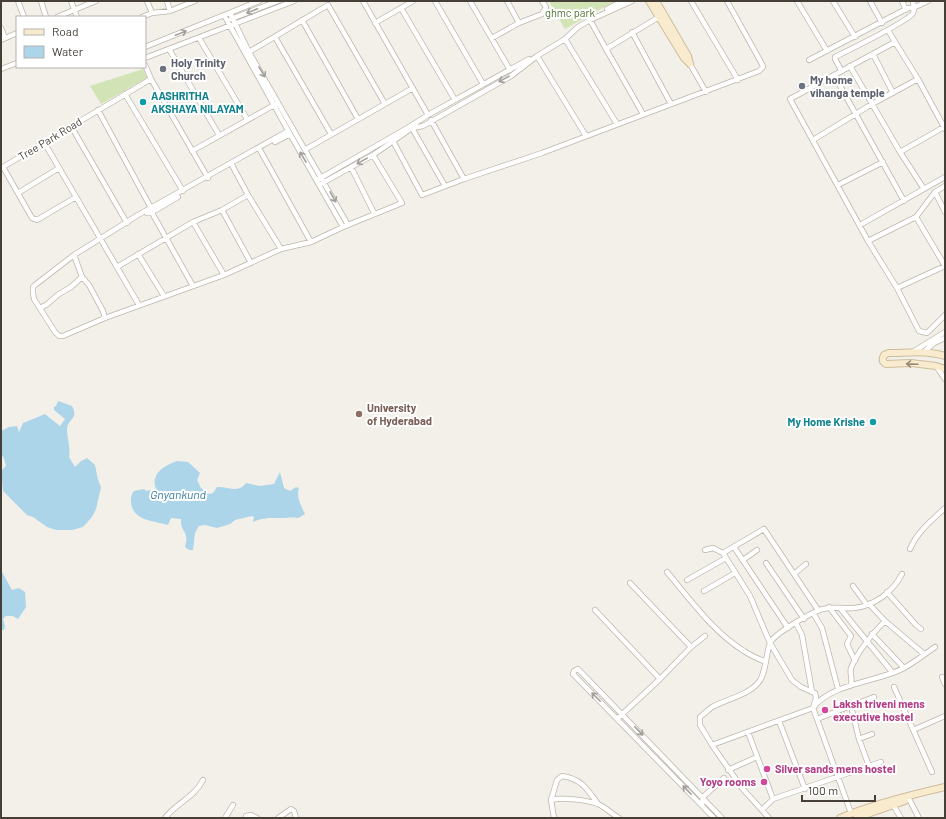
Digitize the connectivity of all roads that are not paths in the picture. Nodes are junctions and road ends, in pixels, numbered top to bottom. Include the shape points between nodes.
1 (18, 1) edge
2 (41, 1) edge
3 (71, 1) edge
4 (96, 1) edge
5 (147, 1) edge
6 (167, 1) edge
7 (195, 1) edge
8 (259, 1) edge
9 (278, 1) edge
10 (294, 1) edge
11 (363, 1) edge
12 (414, 1) edge
13 (435, 1) edge
14 (470, 1) edge
15 (507, 1) edge
16 (542, 1) edge
17 (623, 1) edge
18 (632, 1) edge
19 (649, 1) edge
20 (656, 1) edge
21 (691, 1) edge
22 (727, 1) edge
23 (797, 1) edge
24 (834, 1) edge
25 (870, 1) edge
26 (902, 1) edge
27 (913, 1) edge
28 (928, 1) edge
29 (327, 3) edge
30 (400, 8) junction
31 (913, 8) junction
32 (74, 10) junction
33 (906, 10) junction
34 (170, 11) junction
35 (152, 13) junction
36 (230, 13) junction
37 (224, 15) junction
38 (24, 16) edge
39 (46, 16) edge
40 (59, 16) edge
41 (77, 16) edge
42 (144, 16) edge
43 (659, 17) junction
44 (302, 20) junction
45 (590, 20) junction
46 (234, 21) junction
47 (228, 23) junction
48 (375, 23) junction
49 (520, 23) junction
50 (882, 23) junction
51 (1, 28) edge
52 (888, 30) junction
53 (632, 32) junction
54 (16, 33) edge
55 (275, 37) junction
56 (855, 37) junction
57 (199, 38) junction
58 (492, 38) junction
59 (3, 39) edge
60 (565, 39) junction
61 (895, 42) junction
62 (146, 47) edge
63 (170, 49) junction
64 (606, 49) junction
65 (827, 51) junction
66 (250, 52) junction
67 (873, 54) junction
68 (537, 56) junction
69 (146, 58) edge
70 (809, 60) dead end
71 (16, 63) edge
72 (690, 64) junction
73 (850, 66) junction
74 (146, 67) edge
75 (1, 69) edge
76 (510, 70) junction
77 (841, 70) junction
78 (834, 75) junction
79 (151, 79) junction
80 (918, 79) junction
81 (738, 80) junction
82 (483, 84) junction
83 (413, 88) junction
84 (706, 92) junction
85 (893, 93) junction
86 (125, 94) junction
87 (455, 100) junction
88 (279, 102) junction
89 (385, 104) junction
90 (671, 104) junction
91 (872, 104) junction
92 (274, 105) junction
93 (98, 110) junction
94 (643, 114) junction
95 (856, 114) junction
96 (428, 115) junction
97 (247, 119) junction
98 (358, 119) junction
99 (420, 120) junction
100 (431, 120) junction
101 (617, 124) junction
102 (71, 126) junction
103 (423, 126) junction
104 (412, 128) junction
105 (944, 128) edge
106 (295, 130) junction
107 (289, 133) junction
108 (331, 134) junction
109 (219, 135) junction
110 (586, 136) junction
111 (813, 140) junction
112 (393, 141) junction
113 (44, 142) junction
114 (306, 149) junction
115 (260, 150) junction
116 (192, 151) junction
117 (900, 152) junction
118 (373, 155) junction
119 (883, 162) junction
120 (232, 166) junction
121 (2, 167) edge
122 (350, 167) junction
123 (59, 168) junction
124 (208, 177) junction
125 (945, 177) edge
126 (464, 179) junction
127 (322, 181) junction
128 (838, 185) junction
129 (445, 186) junction
130 (945, 186) edge
131 (924, 189) junction
132 (183, 191) junction
133 (935, 192) junction
134 (18, 193) junction
135 (248, 195) junction
136 (76, 197) junction
137 (904, 201) junction
138 (151, 210) junction
139 (222, 210) junction
140 (945, 212) edge
141 (374, 213) junction
142 (916, 217) junction
143 (193, 222) junction
144 (127, 223) junction
145 (860, 225) junction
146 (346, 226) junction
147 (166, 238) junction
148 (100, 239) junction
149 (868, 241) junction
150 (311, 242) junction
151 (281, 249) junction
152 (138, 254) junction
153 (74, 255) junction
154 (251, 263) junction
155 (945, 266) edge
156 (117, 267) junction
157 (224, 275) junction
158 (82, 277) junction
159 (193, 286) junction
160 (897, 288) junction
161 (164, 296) junction
162 (139, 305) junction
163 (40, 308) junction
164 (945, 315) edge
165 (105, 318) junction
166 (945, 332) edge
167 (945, 338) edge
168 (924, 352) junction
169 (911, 353) junction
170 (945, 356) edge
171 (936, 366) junction
172 (945, 369) edge
173 (945, 379) edge
174 (945, 508) edge
175 (734, 547) junction
176 (910, 549) dead end
177 (706, 550) dead end
178 (757, 550) dead end
179 (723, 554) junction
180 (726, 558) junction
181 (743, 560) junction
182 (766, 563) dead end
183 (806, 564) dead end
184 (666, 572) dead end
185 (735, 573) junction
186 (794, 574) junction
187 (902, 574) dead end
188 (687, 580) dead end
189 (630, 583) dead end
190 (853, 586) dead end
191 (704, 591) dead end
192 (888, 592) junction
193 (868, 605) junction
194 (829, 608) junction
195 (840, 608) junction
196 (595, 610) dead end
197 (816, 611) junction
198 (804, 619) junction
199 (885, 621) junction
200 (796, 623) junction
201 (788, 628) junction
202 (922, 630) dead end
203 (872, 634) junction
204 (705, 636) dead end
205 (867, 641) junction
206 (770, 643) junction
207 (691, 646) junction
208 (935, 647) dead end
209 (924, 654) junction
210 (855, 661) junction
211 (766, 662) junction
212 (904, 668) junction
213 (892, 672) junction
214 (942, 677) dead end
215 (660, 679) junction
216 (945, 684) edge
217 (850, 686) junction
218 (894, 687) dead end
219 (838, 689) junction
220 (812, 692) junction
221 (874, 696) dead end
222 (850, 706) junction
223 (813, 708) junction
224 (623, 714) junction
225 (945, 716) edge
226 (617, 719) junction
227 (817, 720) junction
228 (779, 721) junction
229 (913, 730) junction
230 (748, 732) junction
231 (872, 734) dead end
232 (859, 739) junction
233 (712, 745) junction
234 (757, 757) junction
235 (881, 762) dead end
236 (869, 766) junction
237 (728, 770) junction
238 (932, 772) dead end
239 (724, 778) dead end
240 (837, 778) junction
241 (203, 780) dead end
242 (945, 787) edge
243 (805, 789) junction
244 (945, 790) edge
245 (703, 798) junction
246 (774, 799) junction
247 (909, 799) junction
248 (551, 800) junction
249 (598, 804) junction
250 (232, 805) dead end
251 (702, 805) junction
252 (893, 805) junction
253 (762, 810) junction
254 (851, 813) junction
255 (246, 816) dead end
256 (165, 818) edge
257 (225, 818) edge
258 (257, 818) edge
259 (278, 818) edge
260 (296, 818) edge
261 (554, 818) edge
262 (619, 818) edge
263 (714, 818) edge
264 (722, 818) edge
265 (770, 818) edge
266 (840, 818) edge
267 (856, 818) edge
268 (901, 818) edge
269 (919, 818) edge

1 - 38 street
2 - 39 street
3 - 32 street
4 - 32 street
5 - 35 street
6 - 34 street
7 - 34 street
8 - 36 street
9 -> 46 street
10 - 46 street
11 - 48 street
12 - 30 street
13 - 82 street
14 - 58 street
15 - 49 street
16 - 49 street via 546,7 542,14
17 - 76 street via 576,26 564,38
18 - 45 street
19 - 43 street
20 - 72 street via 688,56
21 - 81 street
22 - 81 street via 763,67
23 - 65 street
24 - 56 street
25 - 50 street
26 - 33 street
27 - 31 street
28 - 31 street
29 - 44 street
29 - 89 street
30 - 48 street
30 - 87 street
31 - 33 street
31 - 52 street via 910,17
32 - 40 street
32 - 41 street
33 - 50 street
34 - 35 street
35 - 42 street
36 - 37 street
36 - 46 street
37 - 47 street
62 -> 37 street
43 - 53 street
43 - 72 street
44 - 55 street
44 - 98 street
45 - 60 street
45 - 64 street
46 - 47 street
46 - 66 street
47 - 57 street
47 - 92 street
48 - 83 street
49 - 58 street
50 - 56 street
51 - 59 street
52 - 61 street
52 - 77 street via 835,57
53 - 64 street
53 - 90 street
54 - 59 street
55 - 66 street
55 - 108 street
56 - 65 street
57 - 63 street
57 - 97 street
58 - 76 street
60 - 68 street
60 - 101 street
61 - 67 street
61 - 80 street
63 - 69 street
63 - 109 street
64 - 94 street
65 - 70 street
66 -> 88 street
67 - 73 street
67 - 85 street
68 -> 100 street via 511,76
68 - 110 street
71 - 75 street
72 - 84 street
73 - 77 street
73 - 91 street
74 - 79 street
76 - 82 street
77 - 78 street
78 - 95 street
78 - 111 street via 790,99
79 - 86 street, Tree Park Road
79 - 116 street
80 - 85 street
80 - 105 street
81 - 84 street
82 - 87 street
83 - 89 street
83 - 96 street
84 - 90 street
85 - 91 street
86 - 93 street, Tree Park Road
86 - 132 street
87 - 96 street
88 - 92 street
88 - 106 street
89 - 98 street
90 - 94 street
91 - 95 street
91 - 117 street
92 - 97 street
92 - 107 street
93 - 102 street, Tree Park Road
93 - 138 street
94 - 101 street
95 - 111 street
95 - 119 street
96 - 99 street
97 - 109 street
98 - 108 street
99 - 103 street
99 - 127 street
100 - 103 street
100 - 126 street
101 - 110 street
102 - 113 street, Tree Park Road
102 - 144 street
103 - 104 street
104 - 112 street
104 - 129 street
105 - 117 street
106 - 107 street
106 - 114 street
107 - 115 street
107 - 124 street
127 -> 107 street via 317,180
108 - 114 street
109 - 116 street
110 - 126 street
111 - 128 street
112 - 118 street
112 - 129 street via 422,195
113 - 121 street, Tree Park Road
113 - 123 street
114 - 127 street
115 - 120 street
115 - 150 street
116 - 124 street
117 - 131 street
118 -> 122 street
118 - 141 street via 402,203
119 - 128 street
119 - 137 street
120 - 124 street
120 - 135 street
121 - 134 street, Tree Park Road
122 - 127 street
122 - 141 street
123 - 134 street
123 - 136 street
124 - 132 street
124 - 138 street via 170,202
125 - 131 street
126 - 129 street
127 - 146 street
128 - 145 street
130 - 133 street
131 - 137 street
132 - 138 street
133 - 140 street
133 - 142 street
134 - 136 street, Tree Park Road via 34,220
135 - 139 street
135 - 151 street
136 - 148 street
137 - 145 street
138 - 144 street
138 - 147 street
139 - 143 street
139 - 154 street
141 - 146 street
142 - 149 street
142 - 155 street
143 - 147 street
143 - 157 street
144 - 148 street
145 - 149 street
146 - 150 street
147 - 152 street
147 - 159 street
148 - 153 street
148 - 156 street
149 - 160 street
150 - 151 street
151 - 154 street
152 - 156 street
152 - 161 street
153 - 158 street
153 - 163 street via 33,287
154 - 157 street
155 - 160 street
156 - 162 street
157 - 159 street
158 - 163 street via 71,288
158 - 165 street via 89,285
159 - 161 street
160 - 164 street via 919,331 927,333
161 - 162 street
162 - 165 street
163 - 165 street via 59,336
166 - 169 street
167 - 168 street
168 - 169 street
168 - 170 street
171 -> 169 street via 886,364 882,358 886,353
171 - 172 street
171 - 173 street
174 - 176 street via 914,540
175 - 179 street
175 - 181 street
175 - 186 street via 764,529
177 - 179 street via 713,548
178 - 181 street
179 - 180 street
180 - 185 street
180 - 188 street
181 - 201 street
182 - 198 street
183 - 186 street
184 - 211 street via 730,642
185 - 191 street
185 - 206 street via 750,596
186 - 197 street
187 - 192 street
189 - 207 street
190 - 193 street
192 - 193 street via 877,602
192 - 202 street
193 - 195 street
193 - 199 street
194 - 195 street
194 - 197 street
194 - 210 street via 851,636 847,644
195 - 205 street
196 - 215 street
197 - 198 street
197 - 219 street
198 - 200 street
199 - 203 street
199 - 209 street
200 - 201 street
200 - 220 street via 802,636
201 - 206 street
203 - 205 street
203 - 212 street
204 - 207 street
205 - 210 street
205 - 213 street
206 - 211 street
206 - 220 street via 792,680
207 - 215 street
208 - 209 street
209 - 212 street
210 - 217 street via 850,670 853,682
211 - 233 street via 759,682 710,708 700,717 700,725
212 - 213 street
213 - 217 street
214 - 216 street
215 - 224 street
217 - 219 street
218 - 229 street
219 - 223 street via 818,701
220 - 223 street via 816,698
221 - 222 street
222 - 227 street
222 - 232 street
223 - 227 street
223 - 228 street
224 - 226 street
226 -> 224 street via 573,674 574,671 578,669
224 -> 245 street
225 - 229 street
251 -> 226 street
227 - 240 street
228 - 230 street
228 - 243 street
229 - 238 street
230 - 233 street
230 - 234 street
231 - 232 street
232 - 236 street
233 - 237 street
234 - 237 street
234 - 246 street
235 - 236 street
236 - 240 street
237 - 253 street
239 - 245 street
240 - 243 street
240 - 254 street
241 - 256 street via 188,799
242 - 254 street
243 - 246 street
244 - 247 street
245 - 251 street
245 - 264 street
246 - 253 street
247 - 252 street
247 - 269 street
248 - 249 street via 555,798
248 - 249 street via 557,780 562,776 585,785
248 - 261 street
249 - 262 street
250 - 257 street
251 - 263 street
252 - 267 street
252 - 268 street
253 - 265 street
254 - 266 street
255 - 258 street
259 - 260 street via 291,810 294,811

